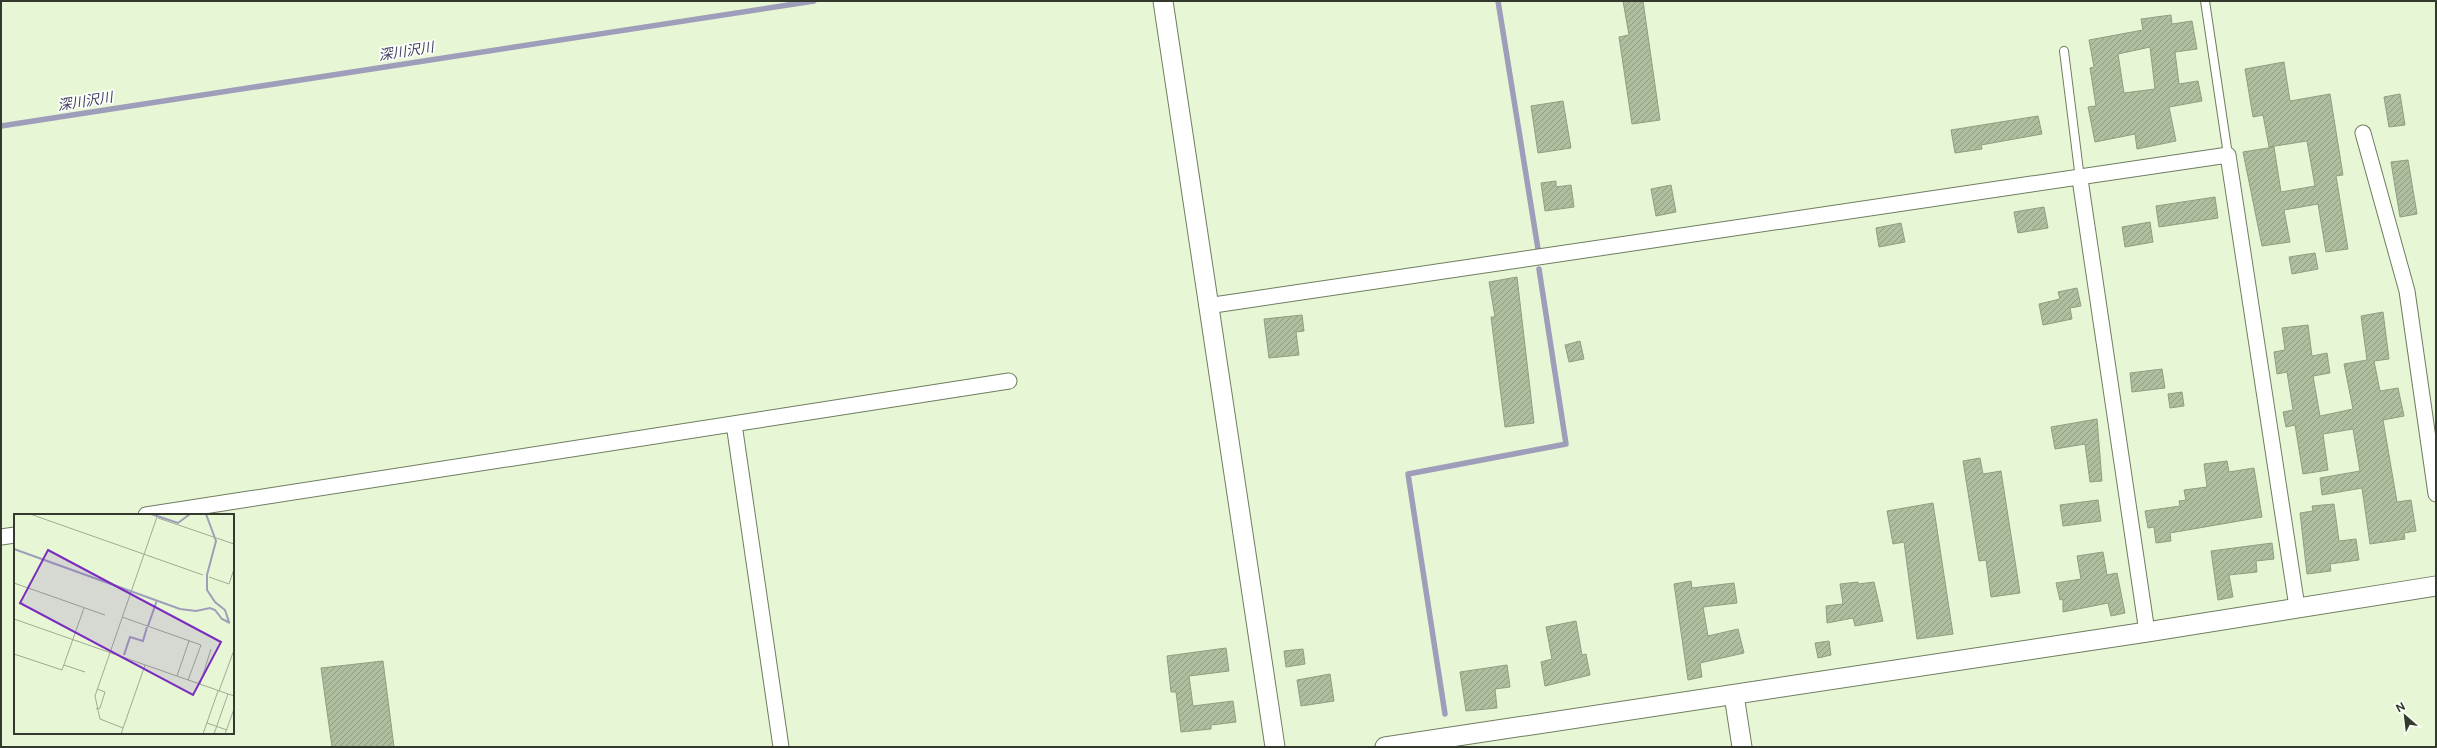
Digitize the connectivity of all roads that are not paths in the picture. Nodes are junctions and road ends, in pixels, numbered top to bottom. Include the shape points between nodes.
1 (1163, 1) edge
2 (2205, 1) edge
3 (2064, 51) dead end
4 (2363, 133) dead end
5 (2228, 155) junction
6 (2080, 178) junction
7 (1207, 306) junction
8 (1009, 381) dead end
9 (734, 424) junction
10 (2436, 494) edge
11 (152, 514) edge
12 (14, 535) edge
13 (1, 537) edge
14 (2436, 586) edge
15 (2297, 607) junction
16 (2147, 632) junction
17 (1734, 695) junction
18 (781, 747) edge
19 (1275, 747) edge
20 (1384, 747) edge
21 (1742, 747) edge

1 - 7 street
2 - 5 lane
3 - 6 lane
4 - 10 street via 2407,291
5 - 6 street
5 - 15 street
6 - 7 street
6 - 16 street
7 - 19 street
8 - 9 street
9 - 11 street
9 - 18 street
12 - 13 street
14 - 15 street
15 - 16 street
16 - 17 street
17 - 20 street
17 - 21 street

